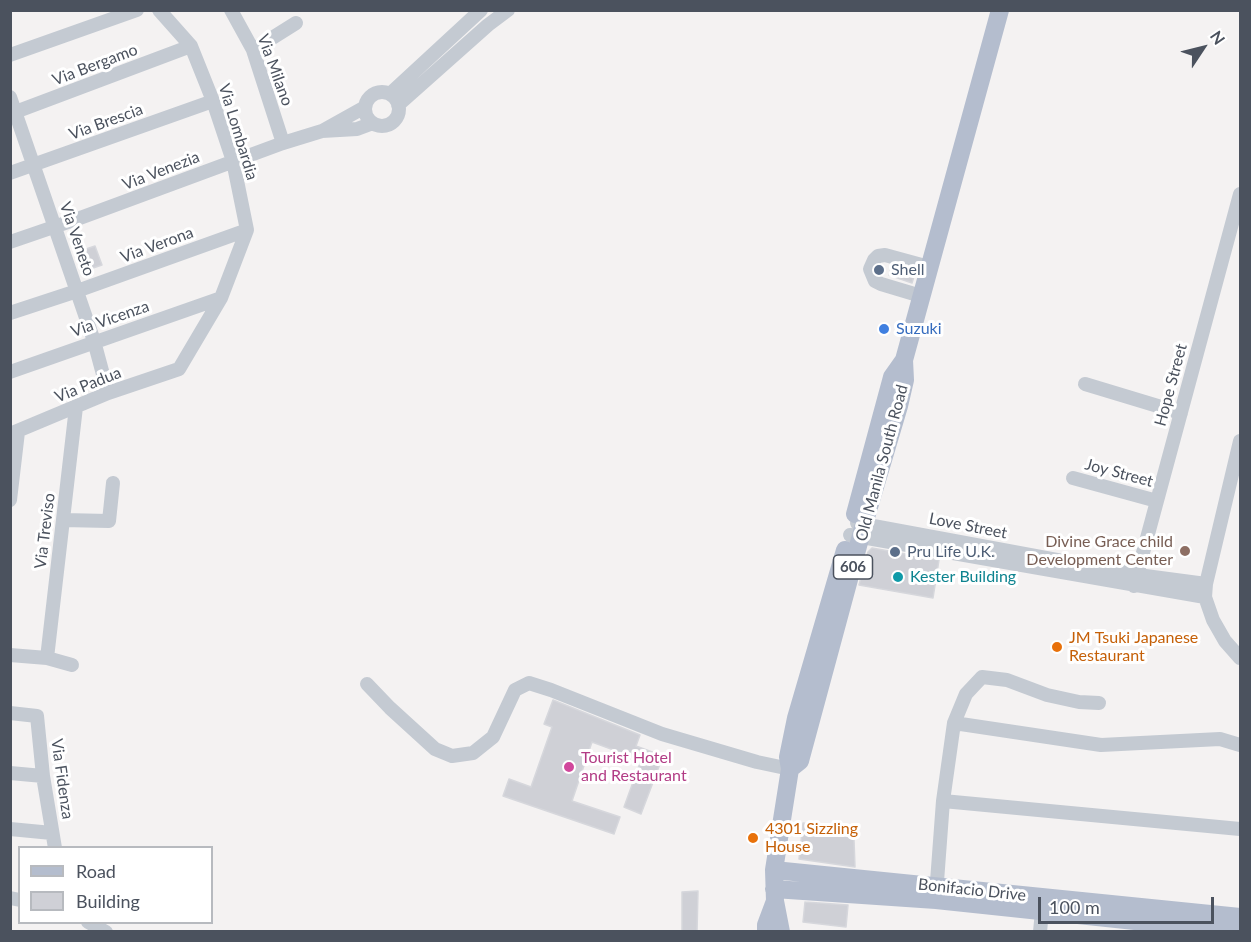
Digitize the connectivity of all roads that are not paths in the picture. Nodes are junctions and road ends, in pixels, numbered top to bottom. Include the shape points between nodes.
1 (137, 10) edge
2 (159, 10) edge
3 (231, 10) edge
4 (481, 10) edge
5 (508, 10) edge
6 (1000, 10) edge
7 (296, 23) dead end
8 (191, 46) junction
9 (253, 50) junction
10 (10, 55) edge
11 (10, 97) edge
12 (394, 100) junction
13 (213, 101) junction
14 (365, 107) junction
15 (13, 114) edge
16 (373, 123) junction
17 (322, 131) junction
18 (283, 143) junction
19 (233, 161) junction
20 (34, 166) junction
21 (10, 173) edge
22 (1240, 194) edge
23 (55, 227) junction
24 (246, 230) junction
25 (10, 242) edge
26 (929, 267) junction
27 (77, 291) junction
28 (921, 296) junction
29 (221, 298) junction
30 (10, 313) edge
31 (94, 341) junction
32 (10, 372) edge
33 (1085, 384) dead end
34 (108, 393) junction
35 (76, 407) junction
36 (1181, 413) junction
37 (14, 433) edge
38 (1240, 441) edge
39 (1073, 478) dead end
40 (113, 483) dead end
41 (10, 500) edge
42 (1157, 501) junction
43 (63, 520) junction
44 (857, 529) junction
45 (1136, 580) junction
46 (1206, 590) junction
47 (10, 655) edge
48 (47, 658) junction
49 (1240, 658) edge
50 (72, 664) dead end
51 (368, 684) dead end
52 (1099, 703) dead end
53 (10, 713) edge
54 (954, 723) junction
55 (1240, 745) edge
56 (790, 769) junction
57 (10, 773) edge
58 (43, 776) junction
59 (944, 801) junction
60 (10, 829) edge
61 (1240, 829) edge
62 (52, 833) junction
63 (55, 846) edge
64 (774, 870) junction
65 (937, 893) junction
66 (775, 895) junction
67 (1042, 911) junction
68 (1240, 917) edge
69 (91, 924) edge
70 (105, 932) edge
71 (766, 932) edge
72 (781, 932) edge
73 (1040, 932) edge
74 (1239, 932) edge

1 - 10 street
2 - 8 street, Via Lombardia
3 - 9 street, Via Milano
4 - 12 street
5 - 12 street
6 - 26 main road, Old Manila South Road / 606
7 - 9 street
8 - 13 street, Via Lombardia
8 - 15 street, Via Bergamo
9 - 18 street, Via Milano
11 - 15 street, Via Veneto
12 - 14 street via 379,92 370,97
12 - 16 street via 394,121 384,126
13 - 19 street, Via Lombardia
13 - 20 street, Via Brescia
14 - 16 street via 366,116
14 - 17 street
15 - 20 street, Via Veneto
16 - 17 street via 357,129
17 - 18 street, Via Venezia
18 - 19 street, Via Venezia
19 - 23 street, Via Venezia
19 - 24 street, Via Lombardia
20 - 21 street, Via Brescia
20 - 23 street, Via Veneto
22 - 36 street, Hope Street
23 - 25 street, Via Venezia
23 - 27 street, Via Veneto
24 - 27 street, Via Verona
24 - 29 street
26 - 28 main road, Old Manila South Road / 606
26 - 28 street via 885,255 878,256 870,270 875,281
27 - 30 street, Via Verona
27 - 31 street, Via Veneto
28 - 44 main road, Old Manila South Road / 606 via 904,360 892,377
29 - 31 street, Via Vicenza
29 - 34 street, Via Padua via 179,369
31 - 32 street, Via Vicenza
31 - 34 street, Via Veneto
33 - 36 street
34 - 35 street, Via Padua
35 - 37 street, Via Padua
35 - 43 street, Via Treviso
36 - 42 street, Hope Street
37 - 41 street
38 - 46 street
39 - 42 street, Joy Street
40 - 43 street via 110,521
42 - 45 street, Hope Street
43 - 48 street, Via Treviso
44 - 45 street, Love Street
44 - 56 main road, Old Manila South Road / 606 via 796,718 788,757
45 - 46 street, Love Street
46 - 49 street via 1214,620
47 - 48 street
48 - 50 street
51 - 56 street via 435,749 452,756 473,753 493,737 515,690 529,683 662,734
52 - 54 street via 1047,695 1007,680 982,676 966,694
53 - 58 street, Via Fidenza via 37,716
54 - 55 street via 1101,745 1220,739
54 - 59 street
56 - 64 main road, Old Manila South Road / 606
57 - 58 street
58 - 62 street, Via Fidenza
59 - 61 street
59 - 65 street
60 - 62 street
62 - 63 street, Via Fidenza
64 - 65 main road, Bonifacio Drive
64 - 66 main road, 606
65 - 66 main road, Bonifacio Drive
65 - 67 main road, Bonifacio Drive
65 - 68 main road, Bonifacio Drive
66 - 71 main road, 606
66 - 72 main road, 606
67 - 73 street
67 - 74 main road, Bonifacio Drive
69 - 70 street

